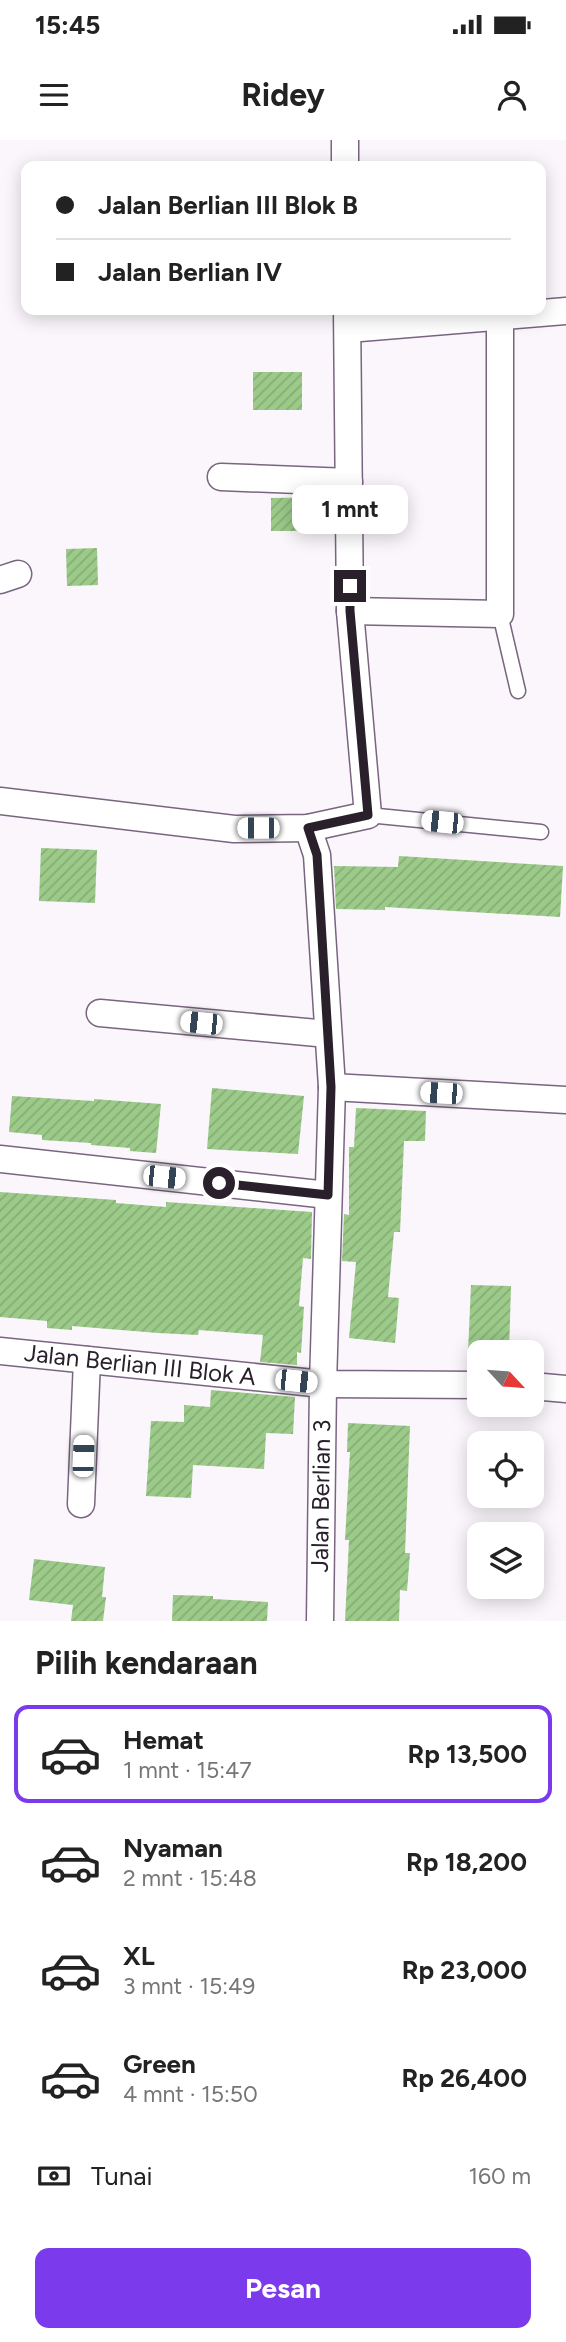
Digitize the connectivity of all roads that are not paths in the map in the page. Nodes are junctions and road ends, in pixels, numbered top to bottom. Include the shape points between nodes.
1 (345, 140) edge
2 (345, 161) edge
3 (566, 311) edge
4 (546, 313) edge
5 (522, 315) edge
6 (500, 317) junction
7 (348, 320) edge
8 (221, 477) dead end
9 (349, 482) junction
10 (350, 611) junction
11 (500, 614) junction
12 (519, 691) dead end
13 (0, 801) edge
14 (368, 815) junction
15 (308, 828) junction
16 (541, 832) dead end
17 (100, 1013) dead end
18 (328, 1034) junction
19 (331, 1087) junction
20 (566, 1100) edge
21 (0, 1159) edge
22 (328, 1195) junction
23 (0, 1350) edge
24 (88, 1360) junction
25 (323, 1384) junction
26 (467, 1385) edge
27 (544, 1387) edge
28 (566, 1390) edge
29 (81, 1504) dead end
30 (320, 1621) edge

1 - 2 street
3 - 4 street
5 - 6 street
6 - 7 street
6 - 11 street
7 - 9 street
8 - 9 street
9 - 10 street
10 - 11 street
10 - 14 street
11 - 12 lane
13 - 15 street via 234,829
14 - 15 street
14 - 16 lane
15 - 18 street, Jalan Berlian 3 via 317,855
17 - 18 street
18 - 19 street, Jalan Berlian 3
19 - 20 street
19 - 22 street, Jalan Berlian 3
21 - 22 street
22 - 25 street, Jalan Berlian 3
23 - 24 street, Jalan Berlian III Blok A
24 - 25 street, Jalan Berlian III Blok A
24 - 29 street
25 - 26 street, Jalan Berlian III Blok A
25 - 30 street, Jalan Berlian 3
27 - 28 street

